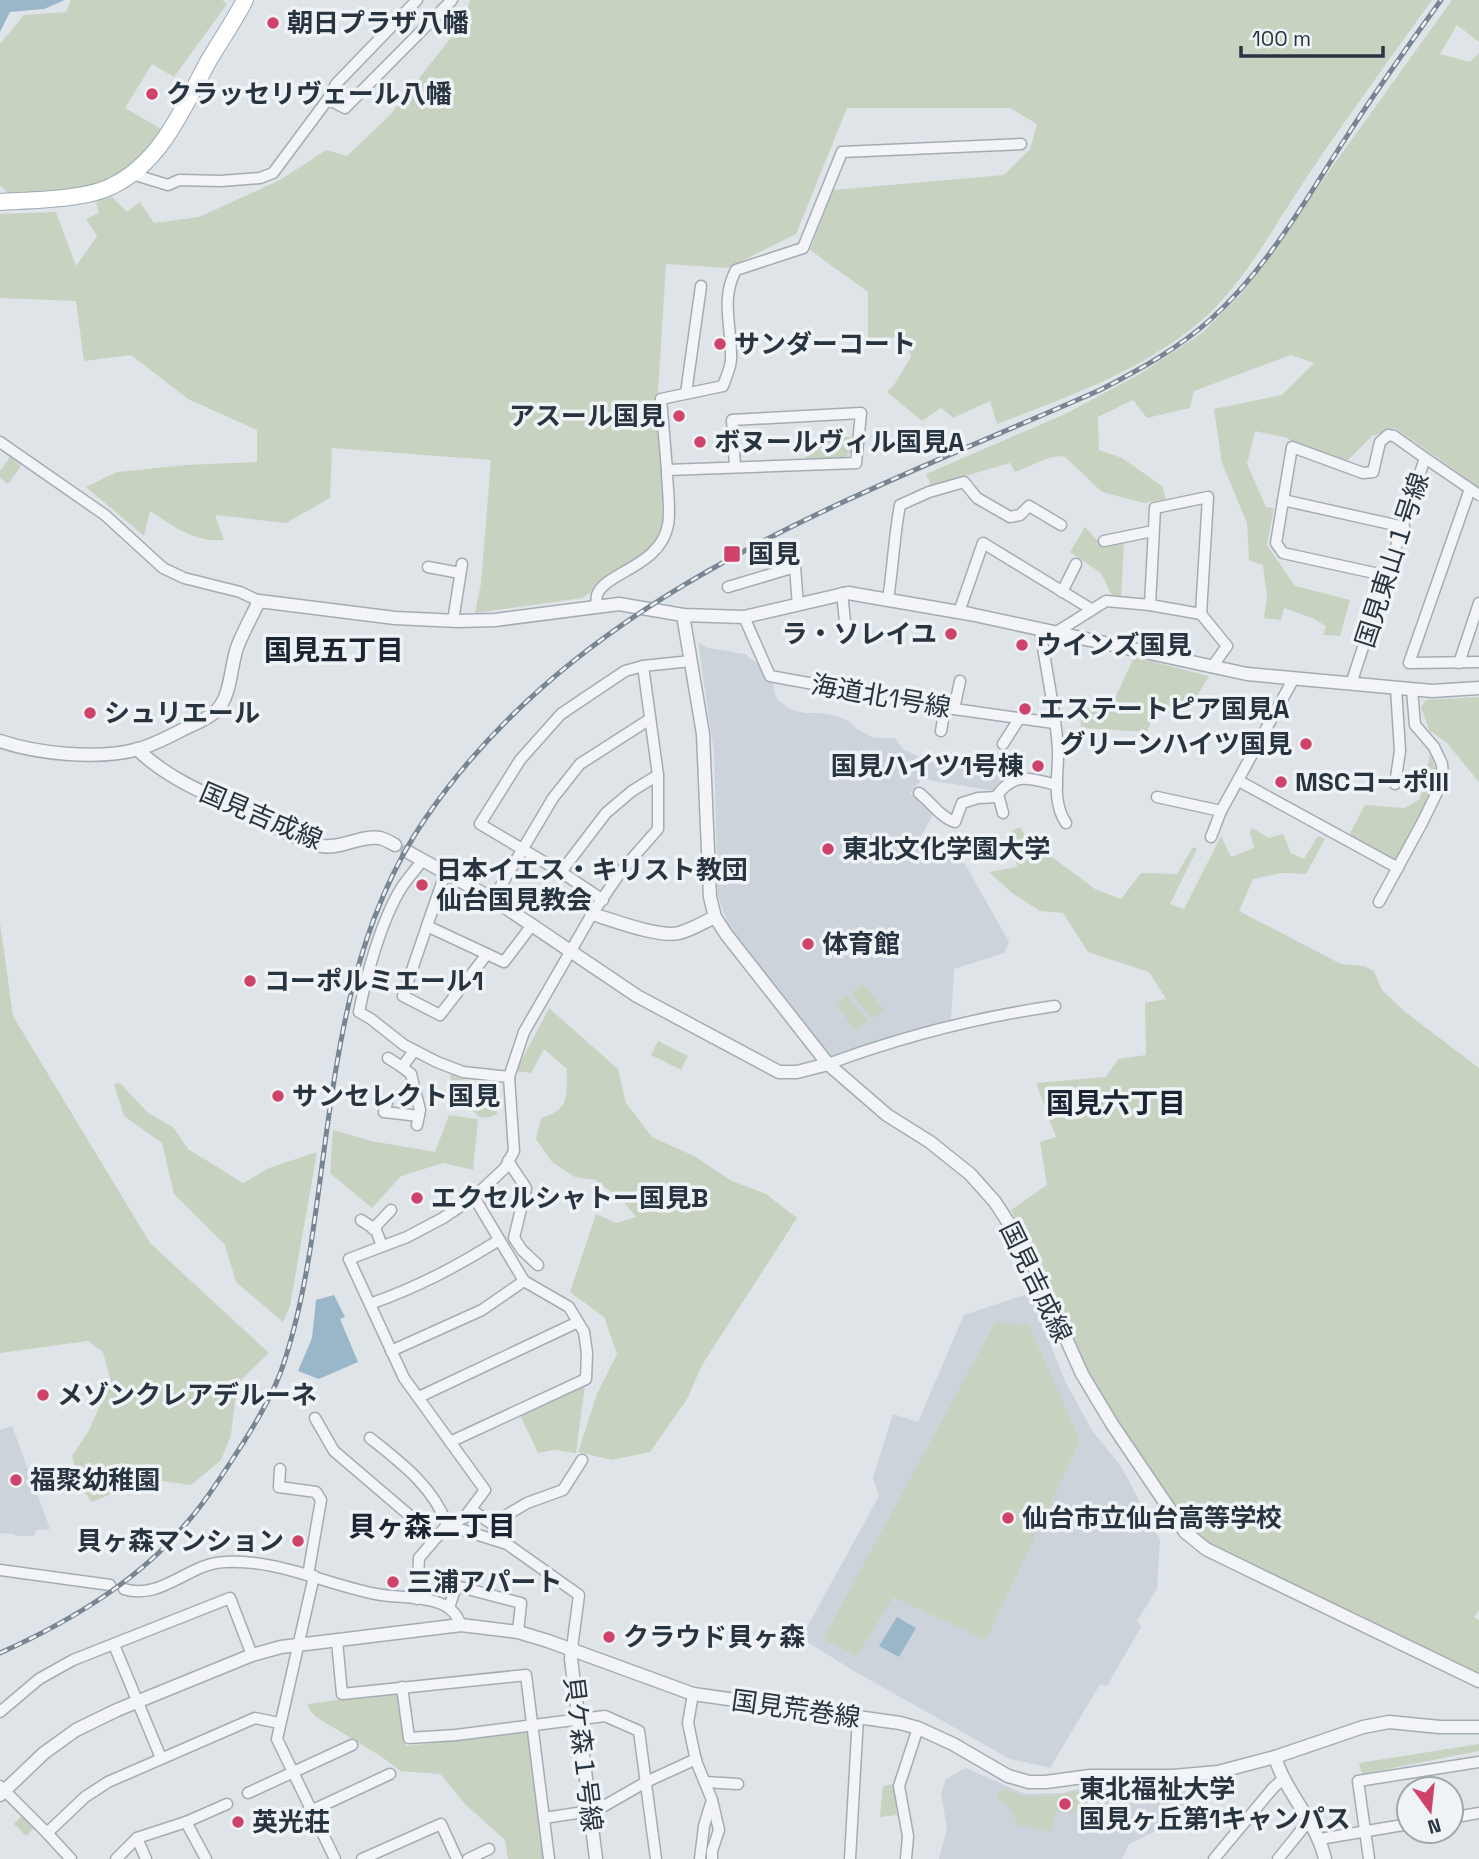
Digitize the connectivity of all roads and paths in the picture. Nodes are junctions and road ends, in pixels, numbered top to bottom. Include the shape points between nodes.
1 (245, 0) edge
2 (417, 0) edge
3 (452, 0) edge
4 (328, 99) junction
5 (1021, 144) dead end
6 (132, 174) junction
7 (0, 202) edge
8 (701, 286) dead end
9 (686, 393) junction
10 (0, 442) edge
11 (1426, 458) junction
12 (735, 467) junction
13 (667, 470) junction
14 (1474, 492) edge
15 (1283, 500) junction
16 (1061, 525) dead end
17 (1404, 527) junction
18 (1153, 531) junction
19 (1104, 541) dead end
20 (1076, 564) dead end
21 (428, 566) dead end
22 (1388, 576) junction
23 (728, 587) dead end
24 (1062, 592) junction
25 (842, 593) junction
26 (888, 599) junction
27 (259, 601) junction
28 (1479, 603) edge
29 (798, 605) junction
30 (1150, 605) junction
31 (596, 606) junction
32 (1091, 609) junction
33 (960, 612) junction
34 (1201, 614) junction
35 (683, 615) junction
36 (744, 617) junction
37 (453, 621) junction
38 (1040, 629) junction
39 (846, 631) dead end
40 (1055, 633) junction
41 (691, 661) junction
42 (1479, 662) edge
43 (1459, 663) junction
44 (643, 666) junction
45 (1212, 667) junction
46 (1294, 678) junction
47 (960, 681) dead end
48 (1351, 684) junction
49 (1396, 688) junction
50 (1479, 688) edge
51 (1412, 690) junction
52 (950, 708) junction
53 (650, 719) junction
54 (1019, 719) junction
55 (1054, 723) junction
56 (941, 732) dead end
57 (0, 741) edge
58 (1003, 744) dead end
59 (137, 749) junction
60 (658, 775) junction
61 (1239, 781) junction
62 (1395, 784) dead end
63 (1057, 785) junction
64 (919, 793) dead end
65 (998, 797) junction
66 (1157, 797) dead end
67 (1221, 811) junction
68 (1003, 813) dead end
69 (1066, 823) dead end
70 (1211, 837) dead end
71 (395, 845) dead end
72 (523, 849) junction
73 (408, 852) dead end
74 (422, 861) junction
75 (1398, 868) junction
76 (561, 872) junction
77 (445, 874) junction
78 (494, 900) junction
79 (603, 900) junction
80 (1379, 902) dead end
81 (592, 914) junction
82 (715, 917) junction
83 (532, 925) junction
84 (427, 926) junction
85 (572, 951) junction
86 (487, 954) junction
87 (1055, 1006) dead end
88 (414, 1051) junction
89 (388, 1058) dead end
90 (828, 1064) junction
91 (402, 1067) junction
92 (509, 1077) junction
93 (384, 1112) dead end
94 (508, 1161) junction
95 (474, 1197) junction
96 (391, 1210) dead end
97 (361, 1220) dead end
98 (373, 1228) junction
99 (499, 1240) junction
100 (382, 1246) junction
101 (538, 1265) dead end
102 (524, 1281) junction
103 (370, 1304) junction
104 (578, 1322) junction
105 (391, 1351) junction
106 (419, 1397) junction
107 (315, 1418) dead end
108 (369, 1439) dead end
109 (450, 1442) junction
110 (582, 1460) dead end
111 (280, 1469) dead end
112 (472, 1510) junction
113 (447, 1525) junction
114 (436, 1538) junction
115 (0, 1570) edge
116 (311, 1576) junction
117 (110, 1585) dead end
118 (124, 1589) dead end
119 (417, 1599) junction
120 (449, 1608) junction
121 (461, 1625) junction
122 (518, 1632) junction
123 (337, 1641) junction
124 (114, 1645) junction
125 (297, 1645) junction
126 (572, 1648) junction
127 (252, 1655) junction
128 (1479, 1681) edge
129 (402, 1687) junction
130 (693, 1694) junction
131 (138, 1702) junction
132 (0, 1712) edge
133 (858, 1717) junction
134 (579, 1719) junction
135 (279, 1723) junction
136 (533, 1726) junction
137 (1479, 1727) edge
138 (918, 1728) junction
139 (352, 1745) dead end
140 (1275, 1757) junction
141 (161, 1758) junction
142 (696, 1759) junction
143 (1479, 1762) edge
144 (293, 1773) junction
145 (390, 1774) dead end
146 (1283, 1779) junction
147 (646, 1782) junction
148 (705, 1782) junction
149 (738, 1784) dead end
150 (2, 1790) edge
151 (248, 1793) dead end
152 (712, 1800) junction
153 (227, 1804) dead end
154 (312, 1811) junction
155 (590, 1812) junction
156 (544, 1818) junction
157 (186, 1822) junction
158 (1311, 1822) junction
159 (1395, 1826) edge
160 (272, 1829) dead end
161 (1365, 1831) junction
162 (47, 1833) junction
163 (136, 1838) junction
164 (1320, 1839) junction
165 (489, 1849) dead end
166 (71, 1859) edge
167 (116, 1859) edge
168 (146, 1859) edge
169 (206, 1859) edge
170 (335, 1859) edge
171 (362, 1859) edge
172 (457, 1859) edge
173 (468, 1859) edge
174 (549, 1859) edge
175 (596, 1859) edge
176 (656, 1859) edge
177 (700, 1859) edge
178 (712, 1859) edge
179 (850, 1859) edge
180 (906, 1859) edge
181 (1214, 1859) edge
182 (1278, 1859) edge
183 (1325, 1859) edge
184 (1369, 1859) edge

1 - 6 main road via 169,133
2 - 4 street via 336,84
3 - 4 street via 345,108
4 - 6 street via 273,173 260,178 179,180 168,185
5 - 9 street via 842,152 803,248 736,270 726,306 731,362 723,386
6 - 7 main road via 91,193
8 - 9 street
9 - 13 street via 660,399
10 - 27 street via 80,495 163,568 184,579
11 - 14 street, 国見東山１号線
11 - 15 street via 1388,435 1380,442 1373,472 1363,473 1292,447
11 - 17 street, 国見東山１号線
12 - 12 street via 856,463 861,413 732,420
12 - 13 street
13 - 31 street via 668,525 658,546 647,559 607,584 597,594
14 - 43 street via 1409,663
15 - 17 street
15 - 22 street via 1276,543 1283,553
16 - 26 street via 1029,506 1010,517 977,498 964,482 929,492 900,505
17 - 22 street, 国見東山１号線
18 - 19 street
18 - 30 street
18 - 34 street via 1155,508 1208,497
20 - 24 street
21 - 37 street via 461,568
22 - 48 street, 国見東山１号線
23 - 29 street via 795,567
24 - 32 street
24 - 33 street via 983,543
25 - 26 street
25 - 29 street
25 - 39 street
26 - 33 street
27 - 37 street via 416,621
27 - 59 street via 237,647 217,711
28 - 43 street
29 - 36 street
30 - 32 street via 1106,601
30 - 34 street
31 - 35 street via 619,604
31 - 37 street
32 - 40 street
33 - 38 street
34 - 45 street via 1227,646
35 - 36 street
35 - 41 street
36 - 52 street, 海道北1号線 via 770,676
38 - 40 street
38 - 55 street
40 - 45 street
41 - 44 street
41 - 82 street via 703,734 710,897
42 - 43 street
44 - 53 street
44 - 72 street via 625,671 561,713 520,760 480,824
45 - 46 street
46 - 48 street
46 - 61 street
47 - 52 street
48 - 49 street
49 - 51 street
49 - 62 street via 1400,751
50 - 51 street
51 - 75 street via 1416,725 1434,747 1443,780
52 - 54 street, 海道北1号線
52 - 56 street
53 - 60 street
53 - 72 street via 580,764
54 - 55 street, 海道北1号線
54 - 58 street
55 - 63 street
57 - 59 street via 69,754
59 - 71 street, 国見吉成線 via 176,781 299,838 321,846 380,838
60 - 76 street via 606,813
60 - 79 street via 657,829
61 - 67 street
61 - 75 street
63 - 65 street via 1024,777 1003,788
63 - 69 street via 1060,815
64 - 65 street via 943,818 955,822 962,803
65 - 68 street
66 - 67 street
67 - 70 street
72 - 76 street
72 - 78 street
73 - 74 street
74 - 77 street
74 - 88 street via 391,908 359,1012
75 - 80 street
76 - 79 street
77 - 78 street
77 - 84 street
78 - 83 street
79 - 81 street
81 - 82 street via 671,933
81 - 85 street
82 - 90 street, 国見吉成線
83 - 85 street
83 - 86 street via 504,962
84 - 86 street
84 - 86 street via 403,996 440,1015
85 - 90 street via 637,996 779,1072
85 - 92 street via 524,1032
87 - 90 street via 894,1040
88 - 91 street
88 - 92 street via 463,1072
89 - 91 street
90 - 128 street, 国見吉成線 via 887,1115 970,1174 995,1202 1032,1264 1082,1374 1185,1532 1206,1549
91 - 93 street via 411,1074 420,1110 418,1121
92 - 94 street via 514,1151
94 - 95 street
94 - 101 street via 526,1188 514,1238
95 - 99 street
95 - 100 street via 419,1231
96 - 98 street
97 - 98 street
98 - 100 street
99 - 102 street
99 - 103 street via 426,1283
100 - 103 street via 349,1259
102 - 104 street via 569,1307
102 - 105 street via 482,1310
103 - 105 street
104 - 106 street
104 - 109 street via 587,1353 586,1379
105 - 106 street
106 - 109 street
107 - 114 street via 334,1451
108 - 113 street via 428,1490
109 - 112 street via 485,1490
110 - 112 street via 563,1490 527,1503 492,1524
111 - 116 street via 279,1488 316,1492 321,1500
112 - 113 street
113 - 114 street
113 - 126 street via 507,1544 579,1594
114 - 119 street via 419,1558
115 - 117 street
116 - 118 street via 270,1565 224,1562 201,1566 148,1590
116 - 119 street via 375,1594
116 - 125 street
119 - 120 street
120 - 121 street
120 - 122 street via 456,1586 521,1603
121 - 122 street, 国見荒巻線
121 - 123 street, 国見荒巻線
122 - 126 street, 国見荒巻線
123 - 125 street, 国見荒巻線
123 - 129 street via 342,1694
124 - 127 street via 230,1598
124 - 131 street
124 - 132 street via 39,1679
125 - 127 street, 国見荒巻線
125 - 135 street
126 - 130 street, 国見荒巻線
126 - 134 street, 貝ケ森１号線
127 - 131 street, 国見荒巻線
129 - 136 street via 526,1675
129 - 136 street via 409,1738
130 - 133 street, 国見荒巻線
130 - 142 street via 688,1723
131 - 141 street
131 - 150 street, 国見荒巻線 via 58,1741
133 - 138 street, 国見荒巻線
133 - 179 street
134 - 136 street
134 - 147 street via 605,1716 639,1731
134 - 155 street, 貝ケ森１号線
135 - 141 street via 255,1718
135 - 144 street via 277,1739
136 - 156 street
137 - 140 street, 国見荒巻線 via 1389,1722
138 - 140 street, 国見荒巻線 via 1008,1776 1029,1782 1199,1774
138 - 180 street via 899,1786 908,1836
139 - 144 street
140 - 146 street
141 - 162 street via 85,1797
142 - 147 street
142 - 148 street
143 - 161 street via 1358,1781
144 - 151 street
144 - 154 street
145 - 154 street
146 - 158 street
146 - 181 street
147 - 155 street
147 - 176 street
148 - 149 street
148 - 152 street
150 - 162 street
152 - 177 street
152 - 178 street via 719,1830
153 - 157 street
154 - 160 street
154 - 170 street
155 - 156 street
155 - 175 street, 貝ケ森１号線
156 - 174 street
157 - 163 street
157 - 169 street
158 - 164 street
158 - 182 street
159 - 161 street
161 - 164 street
161 - 184 street
162 - 166 street
163 - 167 street
163 - 168 street
164 - 183 street
165 - 173 street
171 - 172 street via 441,1824

